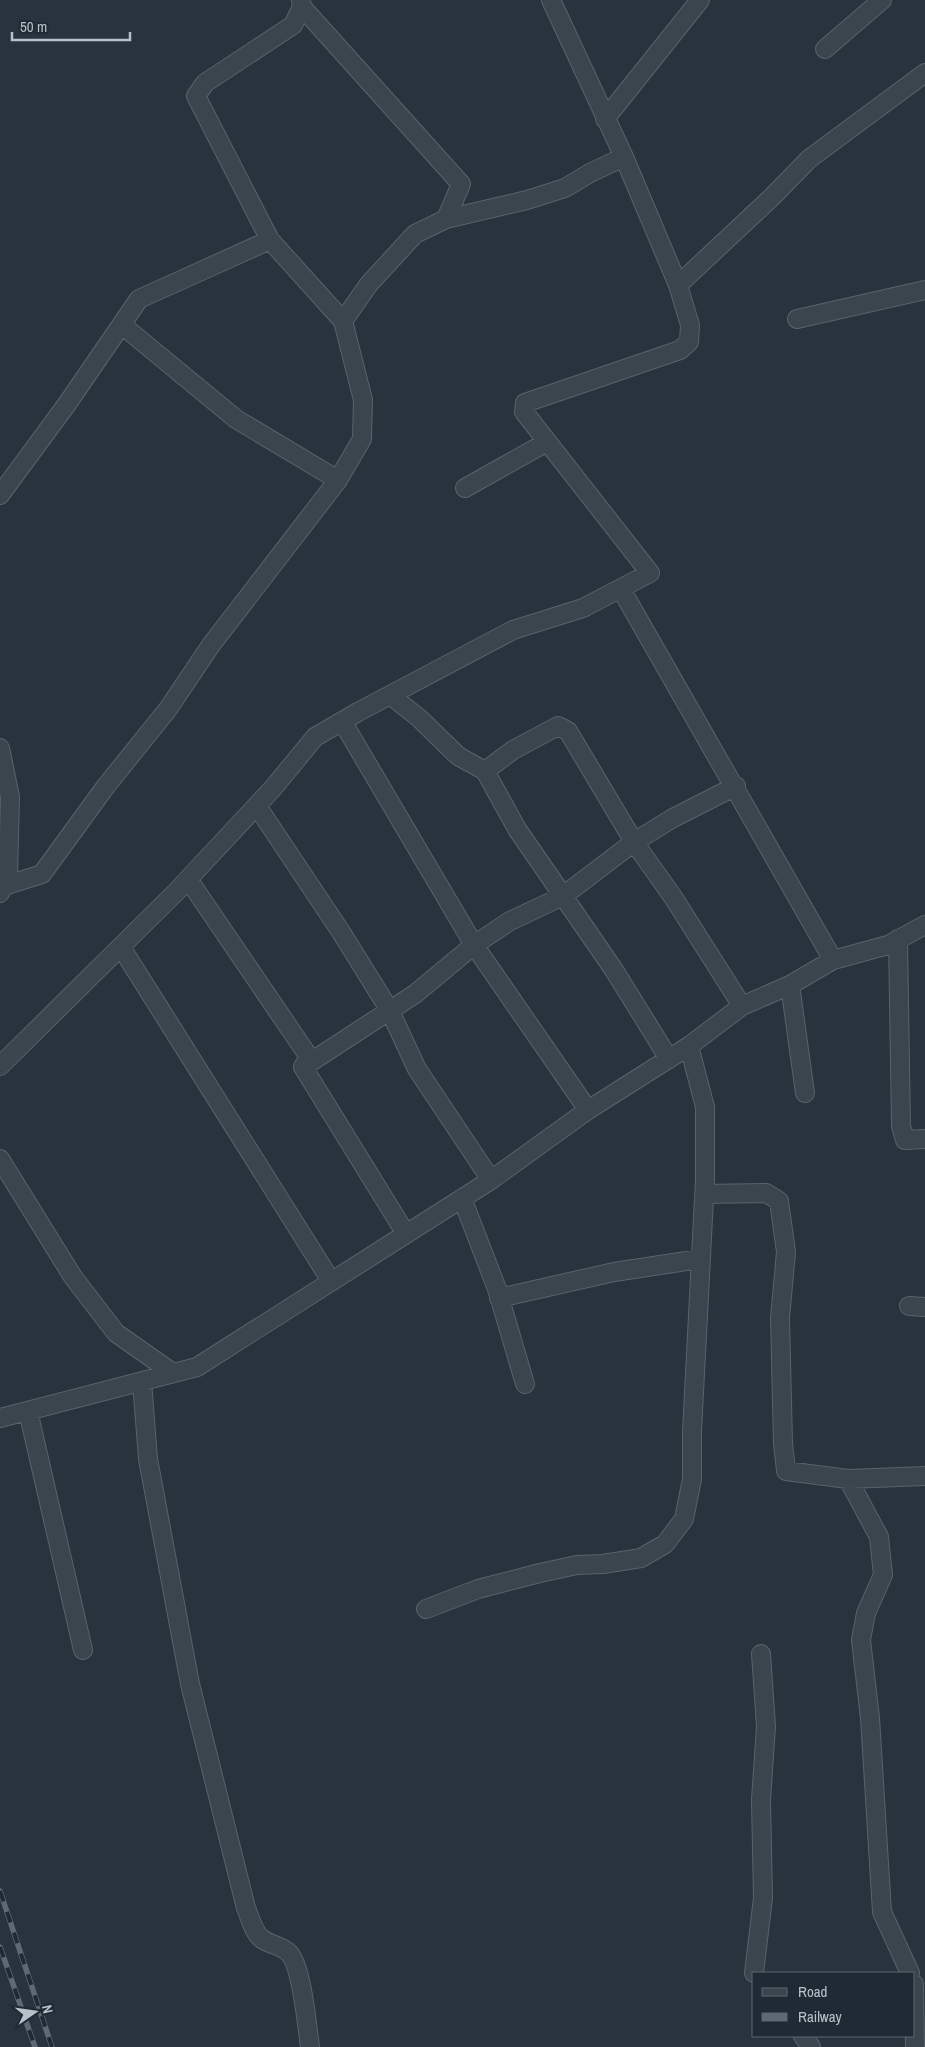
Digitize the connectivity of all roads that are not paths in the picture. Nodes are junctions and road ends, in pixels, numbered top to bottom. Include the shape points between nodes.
1 (551, 0) edge
2 (700, 0) edge
3 (882, 0) edge
4 (302, 4) edge
5 (825, 49) dead end
6 (925, 74) edge
7 (605, 120) junction
8 (624, 157) junction
9 (446, 219) junction
10 (270, 240) junction
11 (678, 285) junction
12 (925, 290) edge
13 (797, 319) dead end
14 (343, 321) junction
15 (122, 325) junction
16 (548, 442) junction
17 (338, 480) junction
18 (465, 488) dead end
19 (0, 496) edge
20 (621, 589) junction
21 (390, 695) junction
22 (342, 721) junction
23 (0, 748) edge
24 (485, 771) junction
25 (736, 786) junction
26 (257, 806) junction
27 (634, 842) junction
28 (188, 879) junction
29 (2, 890) edge
30 (563, 896) junction
31 (925, 925) edge
32 (898, 940) junction
33 (474, 945) junction
34 (120, 947) junction
35 (833, 960) junction
36 (790, 985) junction
37 (742, 1006) junction
38 (390, 1011) junction
39 (689, 1046) junction
40 (669, 1058) junction
41 (0, 1066) edge
42 (303, 1067) junction
43 (805, 1093) dead end
44 (588, 1110) junction
45 (925, 1139) edge
46 (0, 1159) edge
47 (491, 1180) junction
48 (704, 1194) junction
49 (462, 1198) junction
50 (406, 1234) junction
51 (700, 1259) junction
52 (331, 1281) junction
53 (499, 1298) junction
54 (172, 1373) junction
55 (142, 1382) junction
56 (525, 1384) dead end
57 (28, 1411) junction
58 (0, 1418) edge
59 (925, 1476) edge
60 (848, 1479) junction
61 (426, 1609) dead end
62 (83, 1650) dead end
63 (761, 1654) dead end
64 (754, 1972) edge
65 (910, 1972) edge
66 (310, 2047) edge

1 - 7 street
2 - 7 street
3 - 5 street
4 - 9 street via 461,184
4 - 10 street via 293,25 204,83 196,96
6 - 11 street via 809,159
7 - 8 street
8 - 9 street via 565,188
8 - 11 street
9 - 14 street via 415,234 369,284
10 - 14 street
10 - 15 street via 139,299
11 - 16 street via 690,325 689,342 680,350 524,403 524,412
12 - 13 street
14 - 17 street via 363,400 362,439
15 - 17 street via 236,419
15 - 19 street
16 - 18 street
16 - 20 street via 650,573
17 - 29 street via 42,874
20 - 21 street via 583,608 513,630
20 - 25 street
21 - 22 street
21 - 24 street via 458,756
22 - 26 street via 315,737
22 - 33 street
23 - 29 street via 10,797 8,876
24 - 27 street via 514,750 558,726 568,731
24 - 30 street via 517,829
25 - 27 street
25 - 35 street
26 - 28 street
26 - 38 street
27 - 30 street
27 - 37 street
28 - 34 street
28 - 42 street via 309,1057
30 - 33 street via 510,921
30 - 40 street
31 - 32 street
32 - 35 street
32 - 45 street via 901,1126 905,1140
33 - 38 street via 416,994
33 - 44 street
34 - 41 street
34 - 52 street
35 - 36 street
36 - 37 street
36 - 43 street
37 - 39 street
38 - 42 street
38 - 47 street via 417,1068
39 - 40 street
39 - 48 street via 705,1107
40 - 44 street
42 - 50 street
44 - 47 street
46 - 54 street via 73,1277 116,1333
47 - 49 street
48 - 51 street
48 - 60 street via 766,1193 779,1201 786,1252 780,1318 786,1471
49 - 50 street
49 - 53 street
50 - 52 street
51 - 53 street via 614,1272
51 - 61 street via 692,1480 684,1519 670,1538 641,1558 540,1573 478,1589
52 - 54 street via 197,1367
53 - 56 street
54 - 55 street
55 - 57 street
55 - 66 street via 148,1459 190,1684 246,1908 262,1939 290,1953 297,1965
57 - 58 street
57 - 62 street
59 - 60 street
60 - 65 street via 879,1537 883,1575 866,1612 861,1640 870,1718 882,1912
63 - 64 street via 766,1726 761,1800 763,1898

